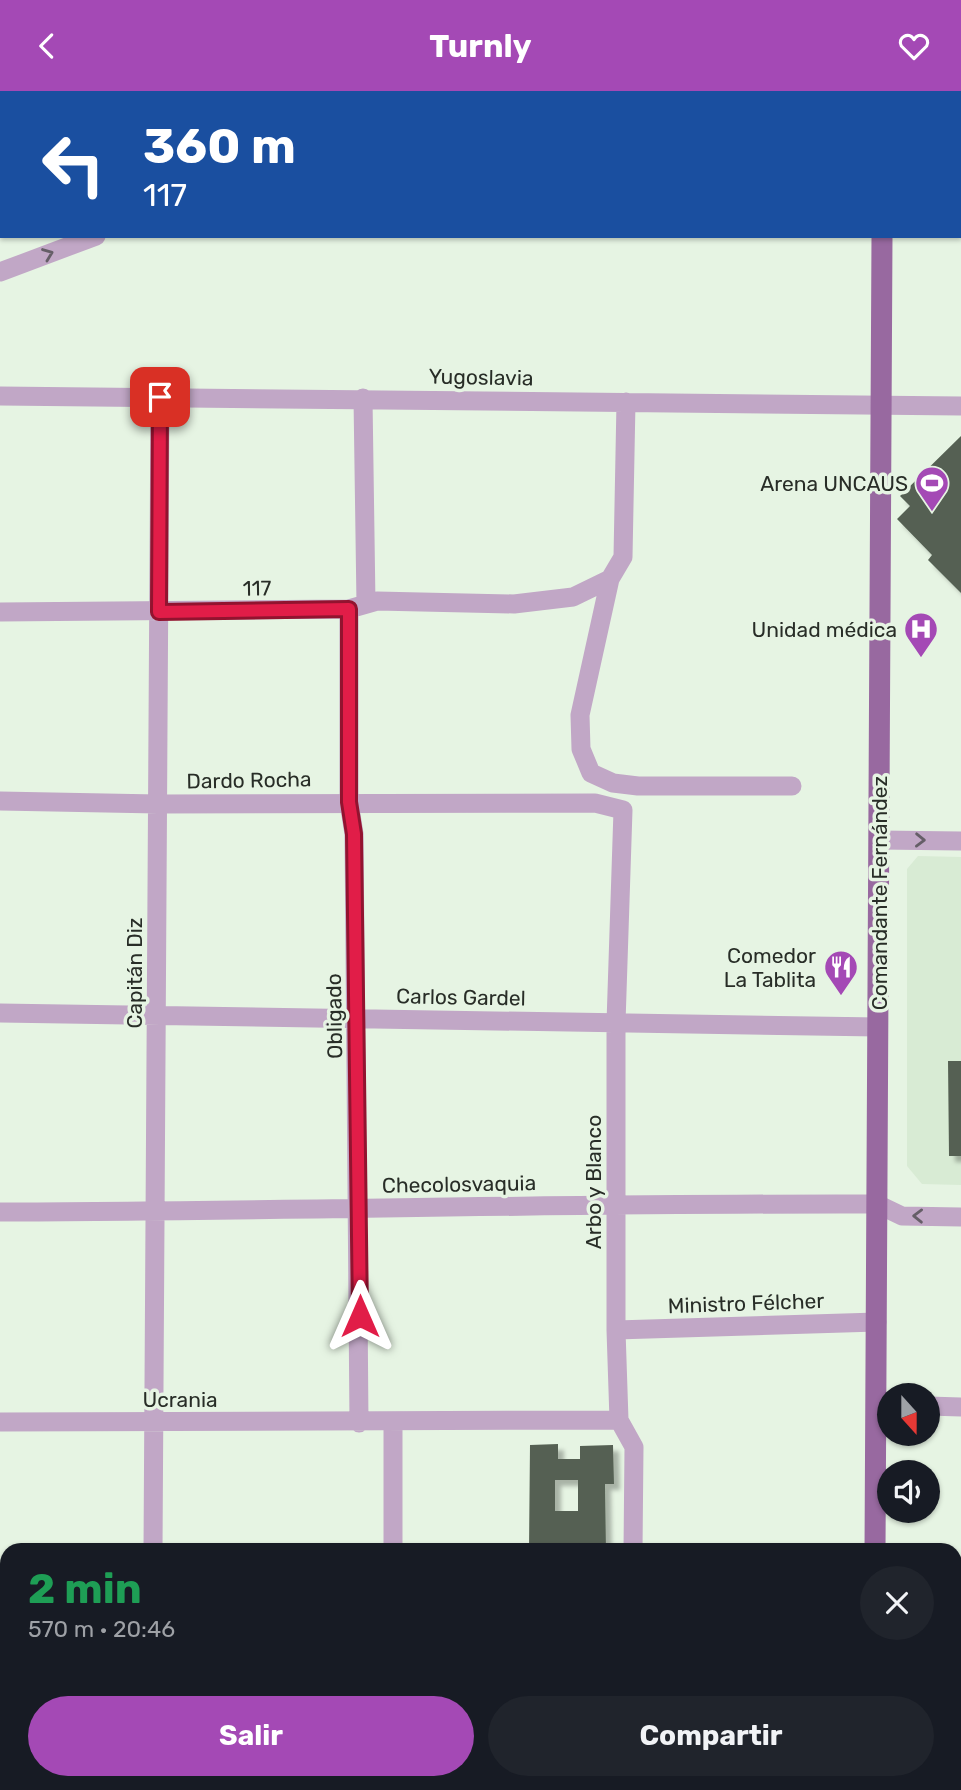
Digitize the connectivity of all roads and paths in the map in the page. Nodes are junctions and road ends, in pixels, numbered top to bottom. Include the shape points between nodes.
1 (91, 238) edge
2 (883, 238) edge
3 (0, 272) edge
4 (0, 396) edge
5 (160, 397) junction
6 (363, 398) junction
7 (626, 402) junction
8 (882, 404) junction
9 (961, 406) edge
10 (610, 579) junction
11 (357, 607) junction
12 (0, 612) edge
13 (159, 612) junction
14 (792, 786) dead end
15 (0, 801) edge
16 (349, 802) junction
17 (158, 804) junction
18 (623, 810) joint
19 (879, 840) junction
20 (961, 841) edge
21 (0, 1013) edge
22 (156, 1015) junction
23 (357, 1017) junction
24 (616, 1023) junction
25 (878, 1027) junction
26 (616, 1203) junction
27 (877, 1204) junction
28 (360, 1209) junction
29 (0, 1212) edge
30 (155, 1212) junction
31 (961, 1216) edge
32 (877, 1321) junction
33 (616, 1330) junction
34 (881, 1383) edge
35 (940, 1406) edge
36 (961, 1406) edge
37 (619, 1420) junction
38 (153, 1421) junction
39 (0, 1422) edge
40 (359, 1423) junction
41 (393, 1423) junction
42 (881, 1446) edge
43 (153, 1543) edge
44 (393, 1543) edge
45 (633, 1543) edge
46 (875, 1543) edge

3 -> 1 street
2 - 8 main road, Comandante Fernández
4 - 5 street, Yugoslavia
5 - 6 street, Yugoslavia
5 - 13 street, Capitán Diz
6 - 7 street, Yugoslavia
6 - 11 street, Obligado
7 - 8 street, Yugoslavia
7 - 10 street via 623,557
8 - 9 street, Yugoslavia
8 - 19 main road, Comandante Fernández
10 - 11 street, 117 via 573,597 514,604 377,601
10 - 14 street via 580,715 581,749 591,773 613,783 638,786
11 - 13 street, 117
11 - 16 street, Obligado
12 - 13 street, 117
13 - 17 street, Capitán Diz
15 - 17 street, Dardo Rocha
16 - 17 street, Dardo Rocha
16 - 18 street, Dardo Rocha via 595,803
16 - 23 street, Obligado via 354,834
17 - 22 street, Capitán Diz
18 - 24 street, Arbo y Blanco
19 -> 20 street
19 - 25 main road, Comandante Fernández
21 - 22 street, Carlos Gardel
22 - 23 street, Carlos Gardel
22 - 30 street, Capitán Diz
23 - 24 street, Carlos Gardel
23 - 28 street, Obligado
24 - 25 street, Carlos Gardel
24 - 26 street, Arbo y Blanco
25 - 27 main road, Comandante Fernández
26 - 27 street, Checolosvaquia
26 - 28 street, Checolosvaquia
26 - 33 street, Arbo y Blanco
31 -> 27 street via 902,1216
27 - 32 main road, Comandante Fernández
28 - 30 street, Checolosvaquia
28 - 40 street, Obligado
29 - 30 street, Checolosvaquia
30 - 38 street, Capitán Diz
32 - 33 street, Ministro Félcher
32 - 34 main road, Comandante Fernández
33 - 37 street, Arbo y Blanco
35 - 36 street
37 - 41 street
37 - 45 street, Arbo y Blanco via 634,1447
38 - 39 street, Ucrania
38 - 40 street, Ucrania
38 - 43 street, Capitán Diz
40 - 41 street
41 - 44 street
42 - 46 main road, Comandante Fernández

